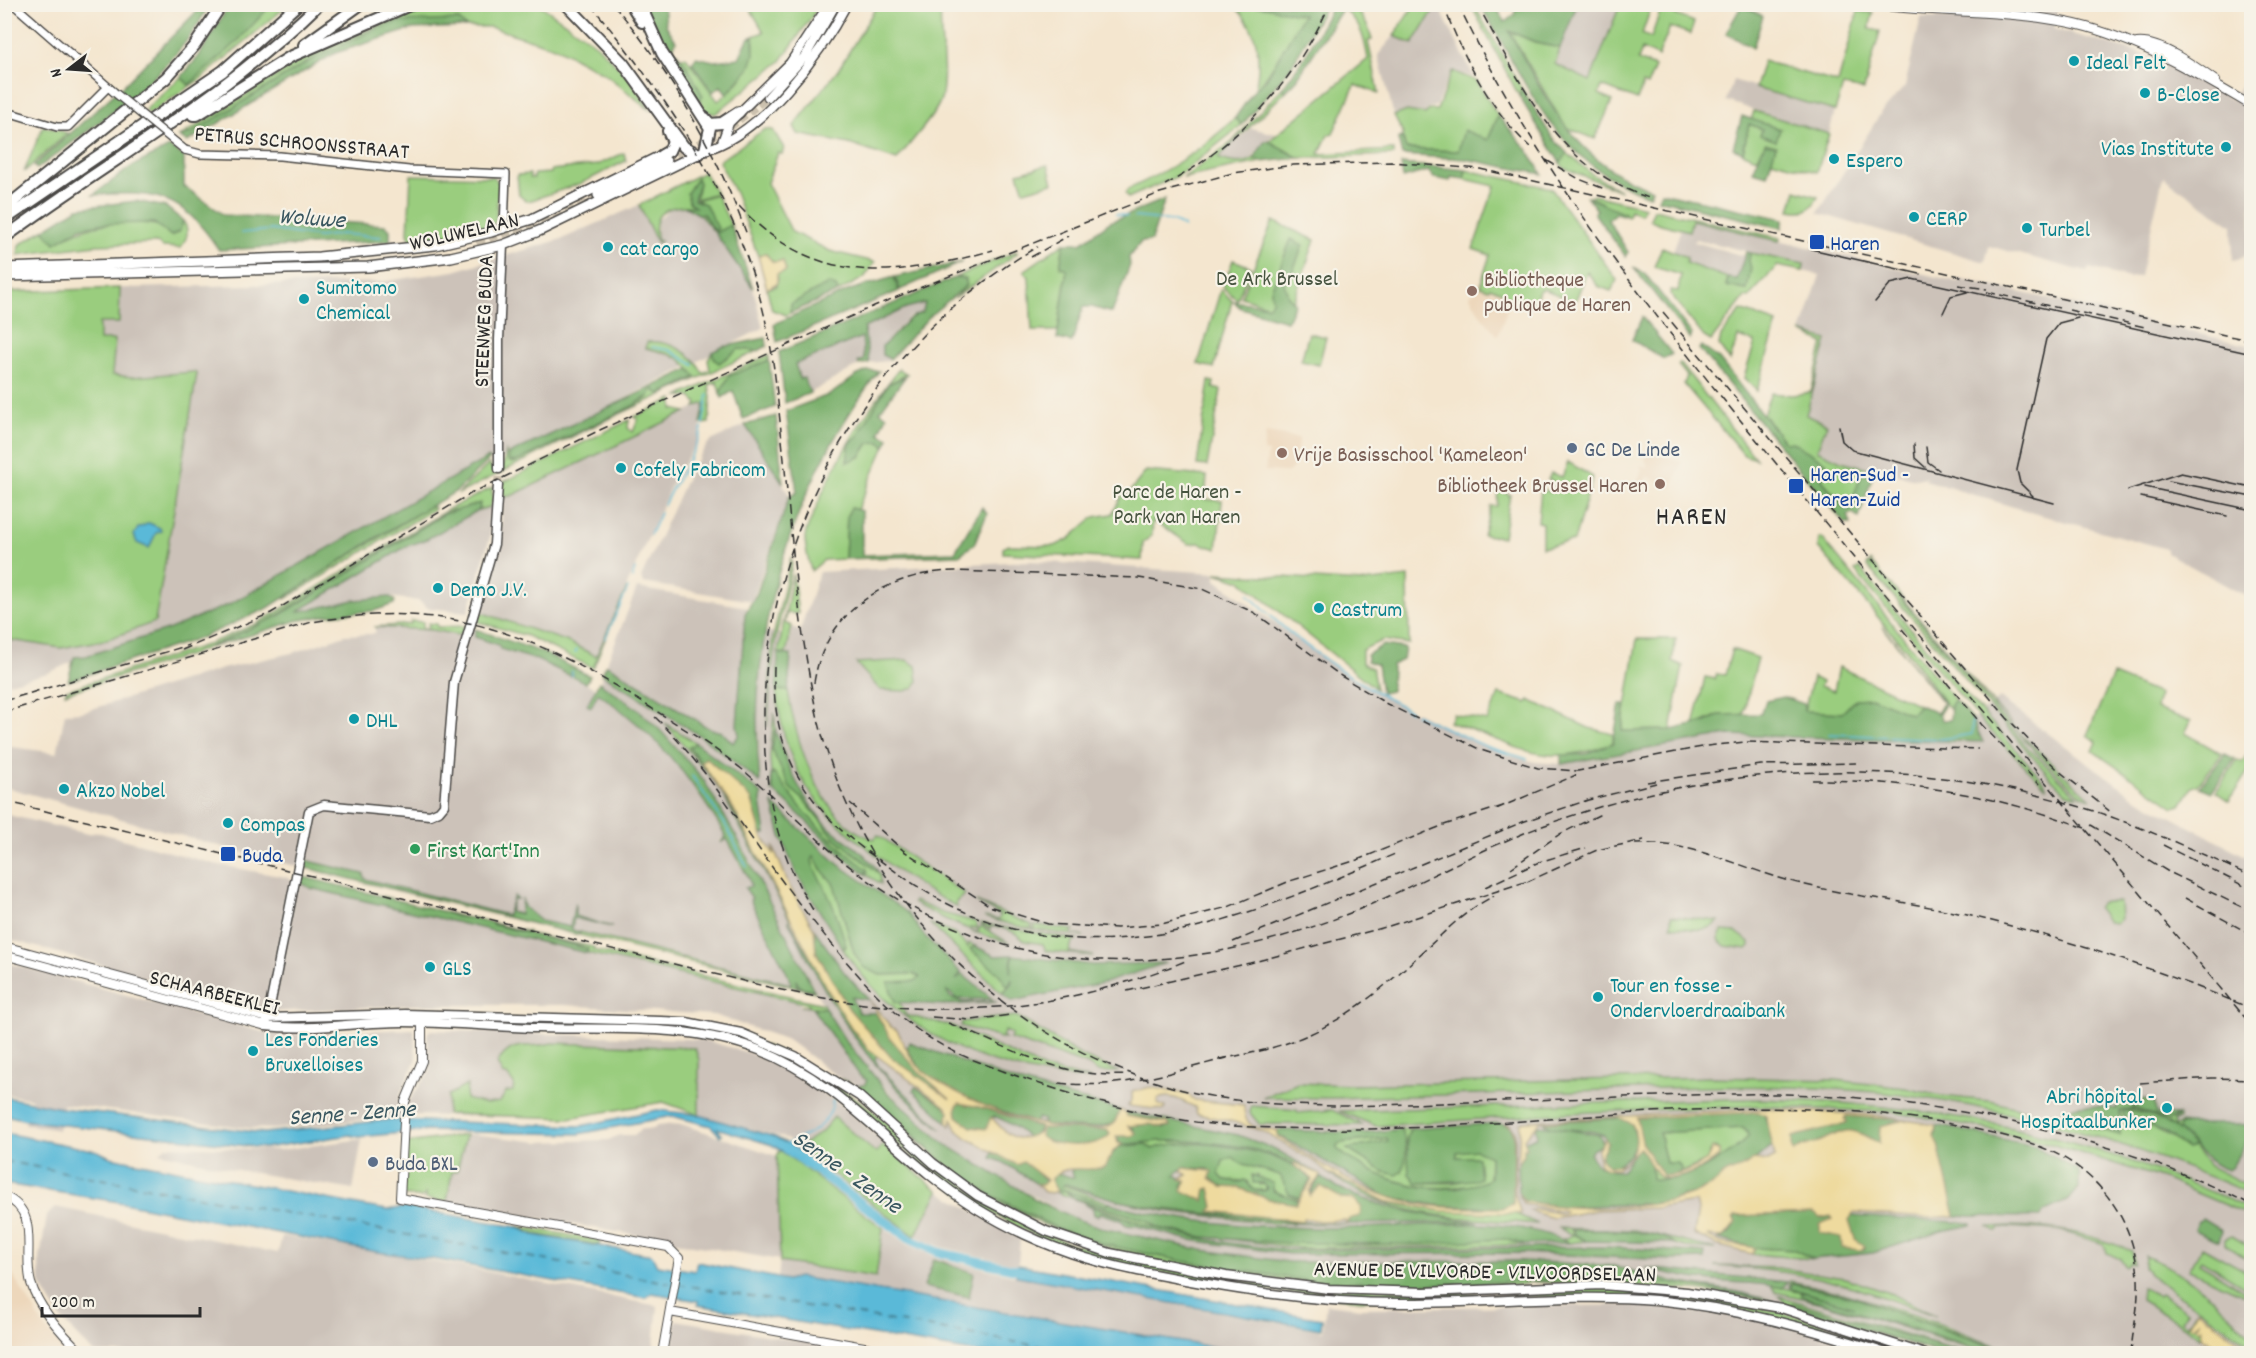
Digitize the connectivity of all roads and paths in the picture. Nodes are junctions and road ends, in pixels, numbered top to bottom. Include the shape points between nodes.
1 (13, 4) edge
2 (220, 4) edge
3 (298, 4) edge
4 (319, 4) edge
5 (361, 4) edge
6 (412, 4) edge
7 (556, 4) edge
8 (566, 4) edge
9 (631, 4) edge
10 (640, 4) edge
11 (829, 4) edge
12 (836, 4) edge
13 (847, 4) edge
14 (1867, 4) edge
15 (596, 35) junction
16 (662, 53) junction
17 (290, 57) junction
18 (108, 87) junction
19 (768, 97) tunnel mouth
20 (2252, 106) edge
21 (4, 111) edge
22 (739, 112) junction
23 (660, 114) junction
24 (187, 115) junction
25 (704, 118) junction
26 (723, 142) junction
27 (702, 152) junction
28 (664, 158) junction
29 (506, 174) joint
30 (598, 195) tunnel mouth
31 (4, 209) edge
32 (4, 220) edge
33 (504, 229) junction
34 (4, 238) edge
35 (476, 242) tunnel mouth
36 (503, 245) junction
37 (319, 257) junction
38 (4, 268) edge
39 (4, 276) edge
40 (499, 469) tunnel mouth
41 (498, 485) tunnel mouth
42 (4, 946) edge
43 (4, 955) edge
44 (422, 1019) junction
45 (267, 1022) junction
46 (4, 1196) edge
47 (670, 1312) junction
48 (83, 1353) edge
49 (662, 1353) edge
50 (903, 1353) edge
51 (1889, 1353) edge
52 (1925, 1353) edge

1 - 18 street, PETRUS SCHROONSSTRAAT
2 - 31 highway via 181,62 140,102
3 - 32 highway via 223,71
4 - 24 highway via 262,57
5 - 17 highway
6 - 17 highway
7 - 15 highway
8 - 15 highway
9 - 16 highway
10 - 16 highway
11 - 22 main road via 790,63
12 - 19 main road via 806,55
13 - 26 main road, WOLUWELAAN via 824,45 790,88 764,113
14 - 20 main road via 2048,20 2150,44 2185,61
15 - 23 highway via 629,70
16 - 25 highway
17 - 24 highway via 197,115
18 - 21 street via 68,127
18 - 29 street, PETRUS SCHROONSSTRAAT, bridge via 185,150 200,154 280,156 409,170
22 - 25 highway via 719,124 710,124
22 - 26 main road via 726,128
23 - 27 highway via 684,147
23 - 28 highway via 673,142
24 - 34 highway
25 - 27 highway via 711,133
26 - 27 main road, WOLUWELAAN
27 - 36 highway, WOLUWELAAN via 566,220
28 - 30 highway
28 - 33 highway, WOLUWELAAN
29 - 33 street, STEENWEG BUDA
33 - 36 highway, STEENWEG BUDA
33 - 37 highway, WOLUWELAAN via 426,247
35 - 37 highway, WOLUWELAAN via 389,256
36 - 39 highway, WOLUWELAAN via 397,265
36 - 40 main road, STEENWEG BUDA
37 - 38 highway, WOLUWELAAN
41 - 45 main road via 494,544 454,682 445,802 439,811 424,815 324,804 312,809 306,818
42 - 45 main road, SCHAARBEEKLEI
43 - 45 main road, SCHAARBEEKLEI
44 - 45 main road, SCHAARBEEKLEI
44 - 47 main road via 422,1061 405,1102 399,1198 663,1245 679,1258
44 - 51 main road, AVENUE DE VILVORDE - VILVOORDSELAAN via 688,1033 744,1045 778,1059 829,1089 927,1173 983,1212 1047,1244 1121,1268 1239,1290 1341,1301 1444,1303 1606,1298 1669,1302 1772,1319
44 - 52 main road, AVENUE DE VILVORDE - VILVOORDSELAAN via 686,1022 741,1033 795,1056 859,1096 933,1163 993,1204 1062,1238 1129,1258 1254,1281 1357,1290 1424,1292 1602,1285 1687,1293 1781,1308
46 - 48 main road via 17,1203 27,1219 34,1290 56,1325
47 - 49 main road
47 - 50 main road

